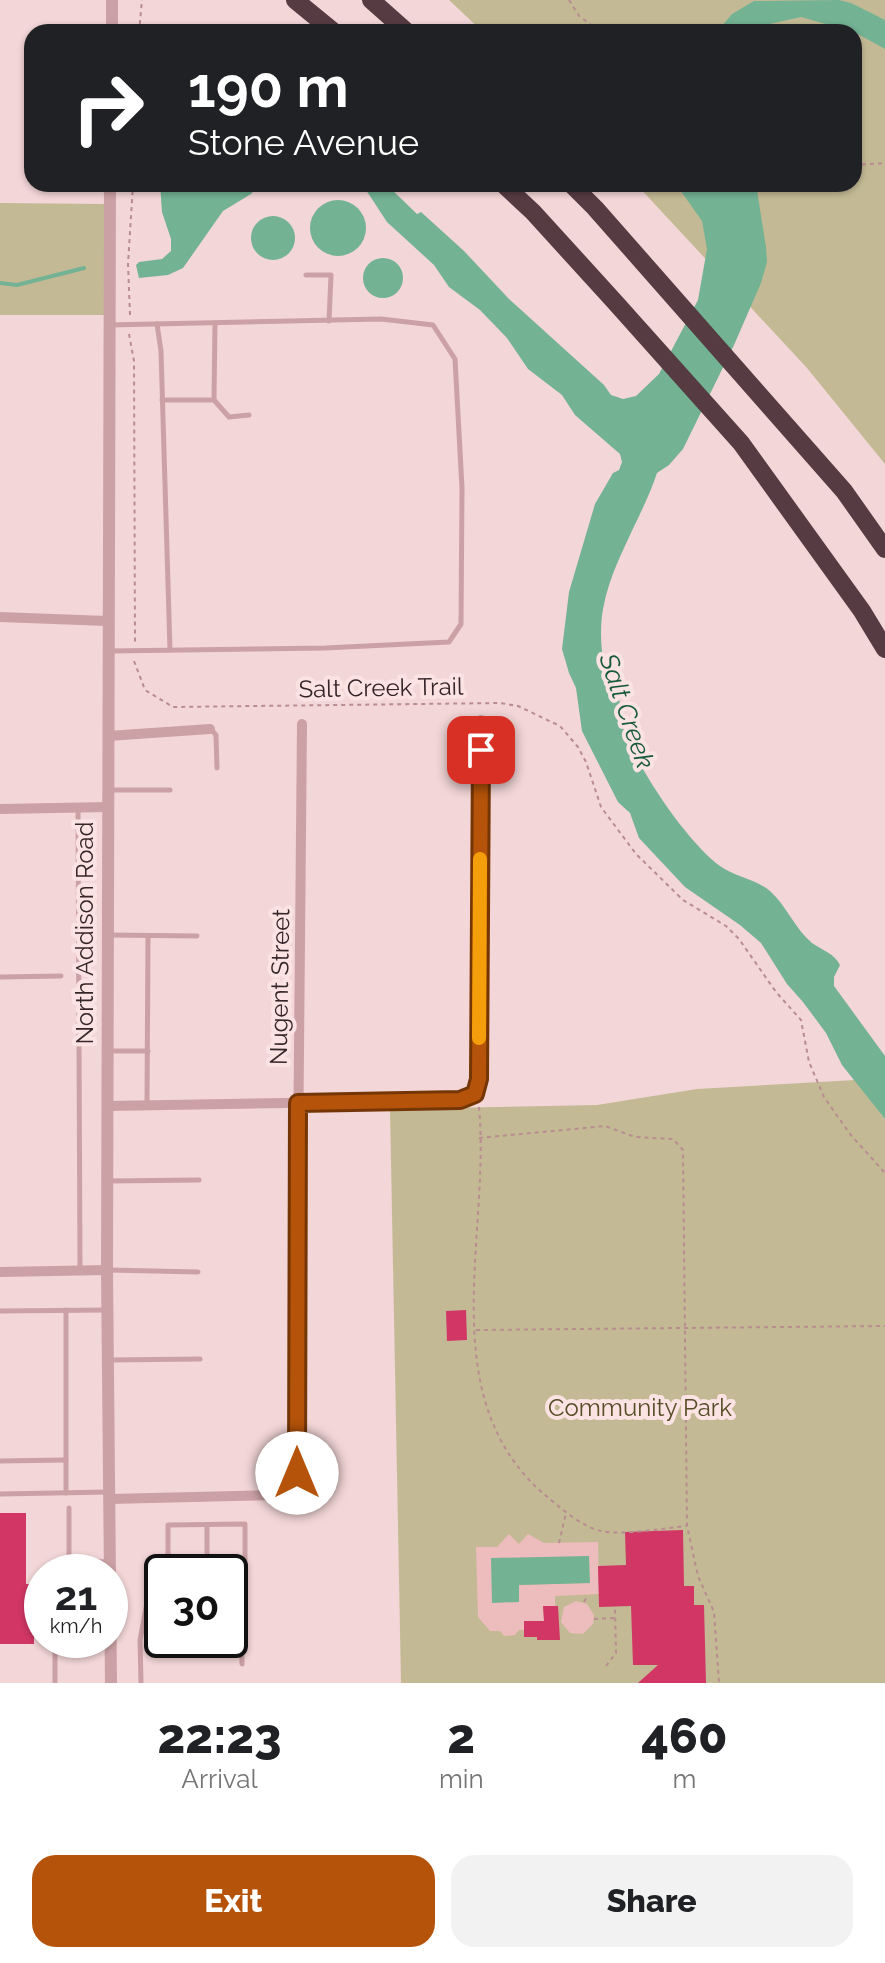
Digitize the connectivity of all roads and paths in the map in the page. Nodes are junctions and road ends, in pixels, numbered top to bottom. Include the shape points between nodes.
1 (112, 0) edge
2 (142, 0) edge
3 (295, 0) edge
4 (371, 0) edge
5 (569, 0) edge
6 (112, 24) edge
7 (140, 24) edge
8 (324, 24) edge
9 (398, 24) edge
10 (590, 24) edge
11 (885, 163) edge
12 (862, 164) edge
13 (110, 192) edge
14 (132, 192) edge
15 (512, 192) edge
16 (578, 192) edge
17 (306, 275) dead end
18 (329, 321) junction
19 (215, 323) junction
20 (157, 324) junction
21 (108, 325) junction
22 (130, 325) junction
23 (162, 400) junction
24 (214, 400) junction
25 (249, 415) dead end
26 (885, 549) edge
27 (0, 617) edge
28 (107, 621) junction
29 (885, 649) edge
30 (134, 650) junction
31 (170, 650) junction
32 (107, 651) junction
33 (481, 720) dead end
34 (302, 724) dead end
35 (210, 729) joint
36 (108, 736) junction
37 (217, 768) dead end
38 (108, 790) junction
39 (170, 790) dead end
40 (108, 807) junction
41 (78, 808) junction
42 (0, 809) edge
43 (107, 935) junction
44 (148, 936) junction
45 (197, 936) dead end
46 (61, 976) dead end
47 (0, 977) edge
48 (107, 1051) junction
49 (148, 1051) junction
50 (475, 1094) junction
51 (298, 1103) junction
52 (107, 1106) junction
53 (147, 1106) junction
54 (479, 1138) junction
55 (885, 1173) edge
56 (199, 1180) dead end
57 (107, 1181) junction
58 (80, 1270) junction
59 (107, 1270) junction
60 (0, 1272) edge
61 (198, 1272) dead end
62 (66, 1310) junction
63 (107, 1310) junction
64 (0, 1311) edge
65 (885, 1326) edge
66 (686, 1328) junction
67 (474, 1330) junction
68 (200, 1359) dead end
69 (108, 1360) junction
70 (66, 1460) junction
71 (0, 1461) edge
72 (66, 1493) junction
73 (0, 1494) edge
74 (110, 1496) junction
75 (69, 1508) dead end
76 (567, 1512) junction
77 (207, 1525) junction
78 (687, 1526) junction
79 (559, 1543) dead end
80 (69, 1554) edge
81 (110, 1554) edge
82 (168, 1554) edge
83 (207, 1554) edge
84 (588, 1595) dead end
85 (584, 1602) dead end
86 (615, 1607) dead end
87 (615, 1618) junction
88 (144, 1619) edge
89 (594, 1619) dead end
90 (55, 1658) edge
91 (110, 1658) edge
92 (242, 1664) dead end
93 (606, 1666) dead end
94 (55, 1683) edge
95 (111, 1683) edge
96 (141, 1683) edge
97 (719, 1683) edge

1 - 6 street
2 - 7 path
3 - 8 highway
4 - 9 highway
5 - 10 path
11 - 12 path
13 - 21 street, North Addison Road
14 - 22 path, Salt Creek Trail
15 - 29 highway via 741,443
16 - 26 highway via 844,491
17 - 18 lane via 331,275
18 - 19 lane
18 - 31 lane via 433,325 455,359 462,488 461,624 449,642
19 - 20 lane
19 - 24 lane
20 - 22 lane
20 - 23 lane
21 - 22 lane
21 - 28 street, North Addison Road
22 - 30 path, Salt Creek Trail
23 - 24 lane
23 - 31 lane
24 - 25 lane via 229,417
27 - 28 street
28 - 32 street, North Addison Road
30 - 31 lane
30 - 32 lane
30 - 55 path, Salt Creek Trail via 135,669 145,690 173,707 500,703 560,726 586,762 601,807 636,854 683,900 739,939 801,1020 809,1062 824,1097
32 - 36 street, North Addison Road
33 - 50 street
34 - 51 street, Nugent Street
35 - 36 street
35 - 37 lane via 216,735
36 - 38 street, North Addison Road
38 - 39 lane
38 - 40 street, North Addison Road
40 - 41 street
40 - 43 street, North Addison Road
41 - 42 street
41 - 58 lane
43 - 44 lane
43 - 48 street, North Addison Road
44 - 45 lane
44 - 49 lane
46 - 47 lane
48 - 49 lane
48 - 52 street, North Addison Road
49 - 53 lane
50 - 51 street via 460,1100
50 - 54 path
51 - 53 street
51 - 74 street, Nugent Street via 297,1473 292,1489 275,1495
52 - 53 street
52 - 57 street, North Addison Road
54 - 66 path via 605,1126 680,1144 685,1159
54 - 67 path
56 - 57 lane
57 - 59 street, North Addison Road
58 - 59 street
58 - 60 street
59 - 61 lane
59 - 63 street, North Addison Road
62 - 63 lane
62 - 64 lane
62 - 70 lane
63 - 69 street, North Addison Road
65 - 66 path
66 - 67 path
66 - 78 path
67 - 76 path via 483,1399 500,1441 531,1483
68 - 69 lane
69 - 74 street, North Addison Road
70 - 71 lane
70 - 72 lane
72 - 73 lane
72 - 74 lane
74 - 81 street, North Addison Road
75 - 80 lane
76 - 78 path via 599,1531
76 - 79 path
77 - 82 lane via 168,1525
77 - 83 lane
77 - 92 lane via 245,1524
78 - 97 path via 698,1576 714,1612
84 - 85 path
86 - 87 path
87 - 89 path
87 - 93 path via 616,1653
88 - 96 lane
90 - 94 lane
91 - 95 street, North Addison Road

